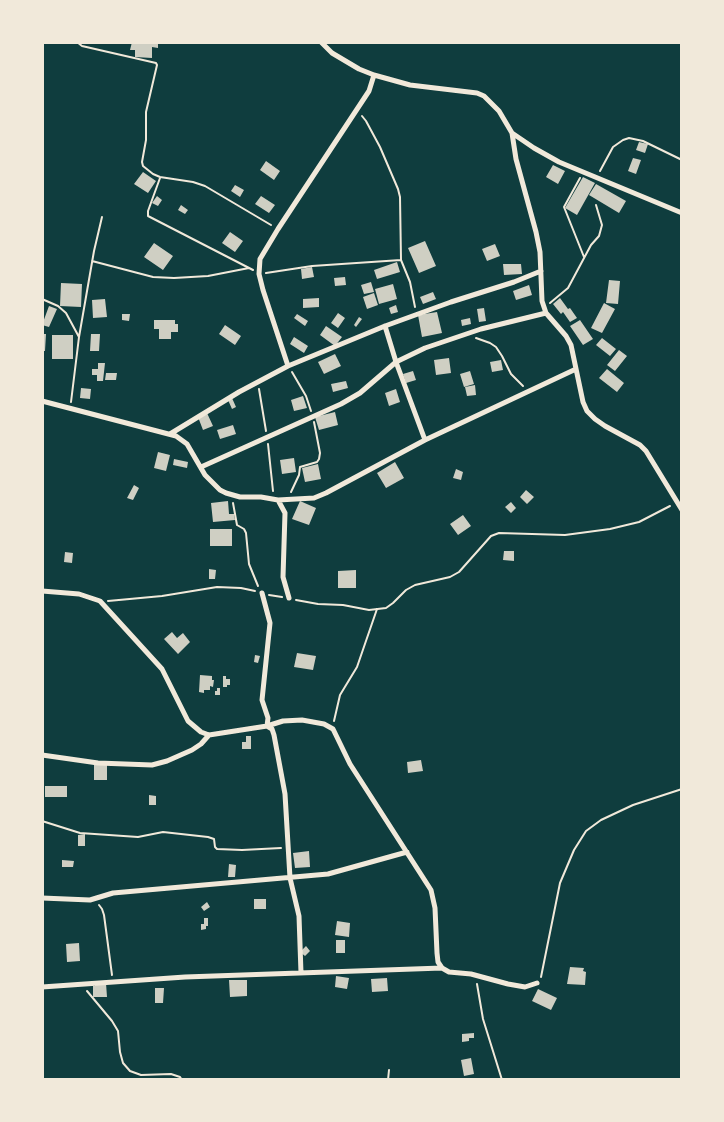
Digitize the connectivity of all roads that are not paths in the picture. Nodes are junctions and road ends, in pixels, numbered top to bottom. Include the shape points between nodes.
1 (321, 42) edge
2 (374, 75) junction
3 (512, 133) junction
4 (682, 213) edge
5 (541, 271) junction
6 (545, 310) junction
7 (385, 326) junction
8 (396, 362) junction
9 (288, 366) junction
10 (576, 369) junction
11 (42, 401) edge
12 (170, 434) junction
13 (425, 440) junction
14 (201, 467) junction
15 (276, 499) junction
16 (682, 510) edge
17 (42, 591) edge
18 (262, 593) road end
19 (289, 598) road end
20 (267, 726) junction
21 (209, 735) junction
22 (42, 755) edge
23 (407, 852) junction
24 (290, 878) junction
25 (42, 898) edge
26 (442, 968) junction
27 (301, 972) junction
28 (538, 983) road end
29 (42, 987) edge

1 - 2 street via 339,57
2 - 3 street via 410,85 477,92 499,112
2 - 9 street via 357,111 260,259 259,274
3 - 4 street via 545,155
3 - 5 street via 536,232
5 - 6 street via 540,290
5 - 7 street
6 - 8 street via 464,334
6 - 10 street via 571,345
7 - 8 street
7 - 9 street
8 - 13 street
8 - 14 street via 360,393
9 - 12 street
10 - 13 street
10 - 16 street via 587,411 605,426 640,445
11 - 12 street
12 - 14 street via 187,444
13 - 15 street via 314,498
14 - 15 street via 220,490 232,495
15 - 19 street via 285,513 283,577
17 - 21 street via 79,594 100,601 162,669 188,721
18 - 20 street via 270,623 262,700 267,712
20 - 21 street
20 - 23 street via 302,720 333,729 350,764
20 - 24 street via 273,731 283,783
21 - 22 street via 192,750 152,765
23 - 24 street via 328,874
23 - 26 street via 434,898 438,962
24 - 25 street via 113,893 90,900
24 - 27 street via 299,916
26 - 27 street
26 - 28 street via 525,987
27 - 29 street

